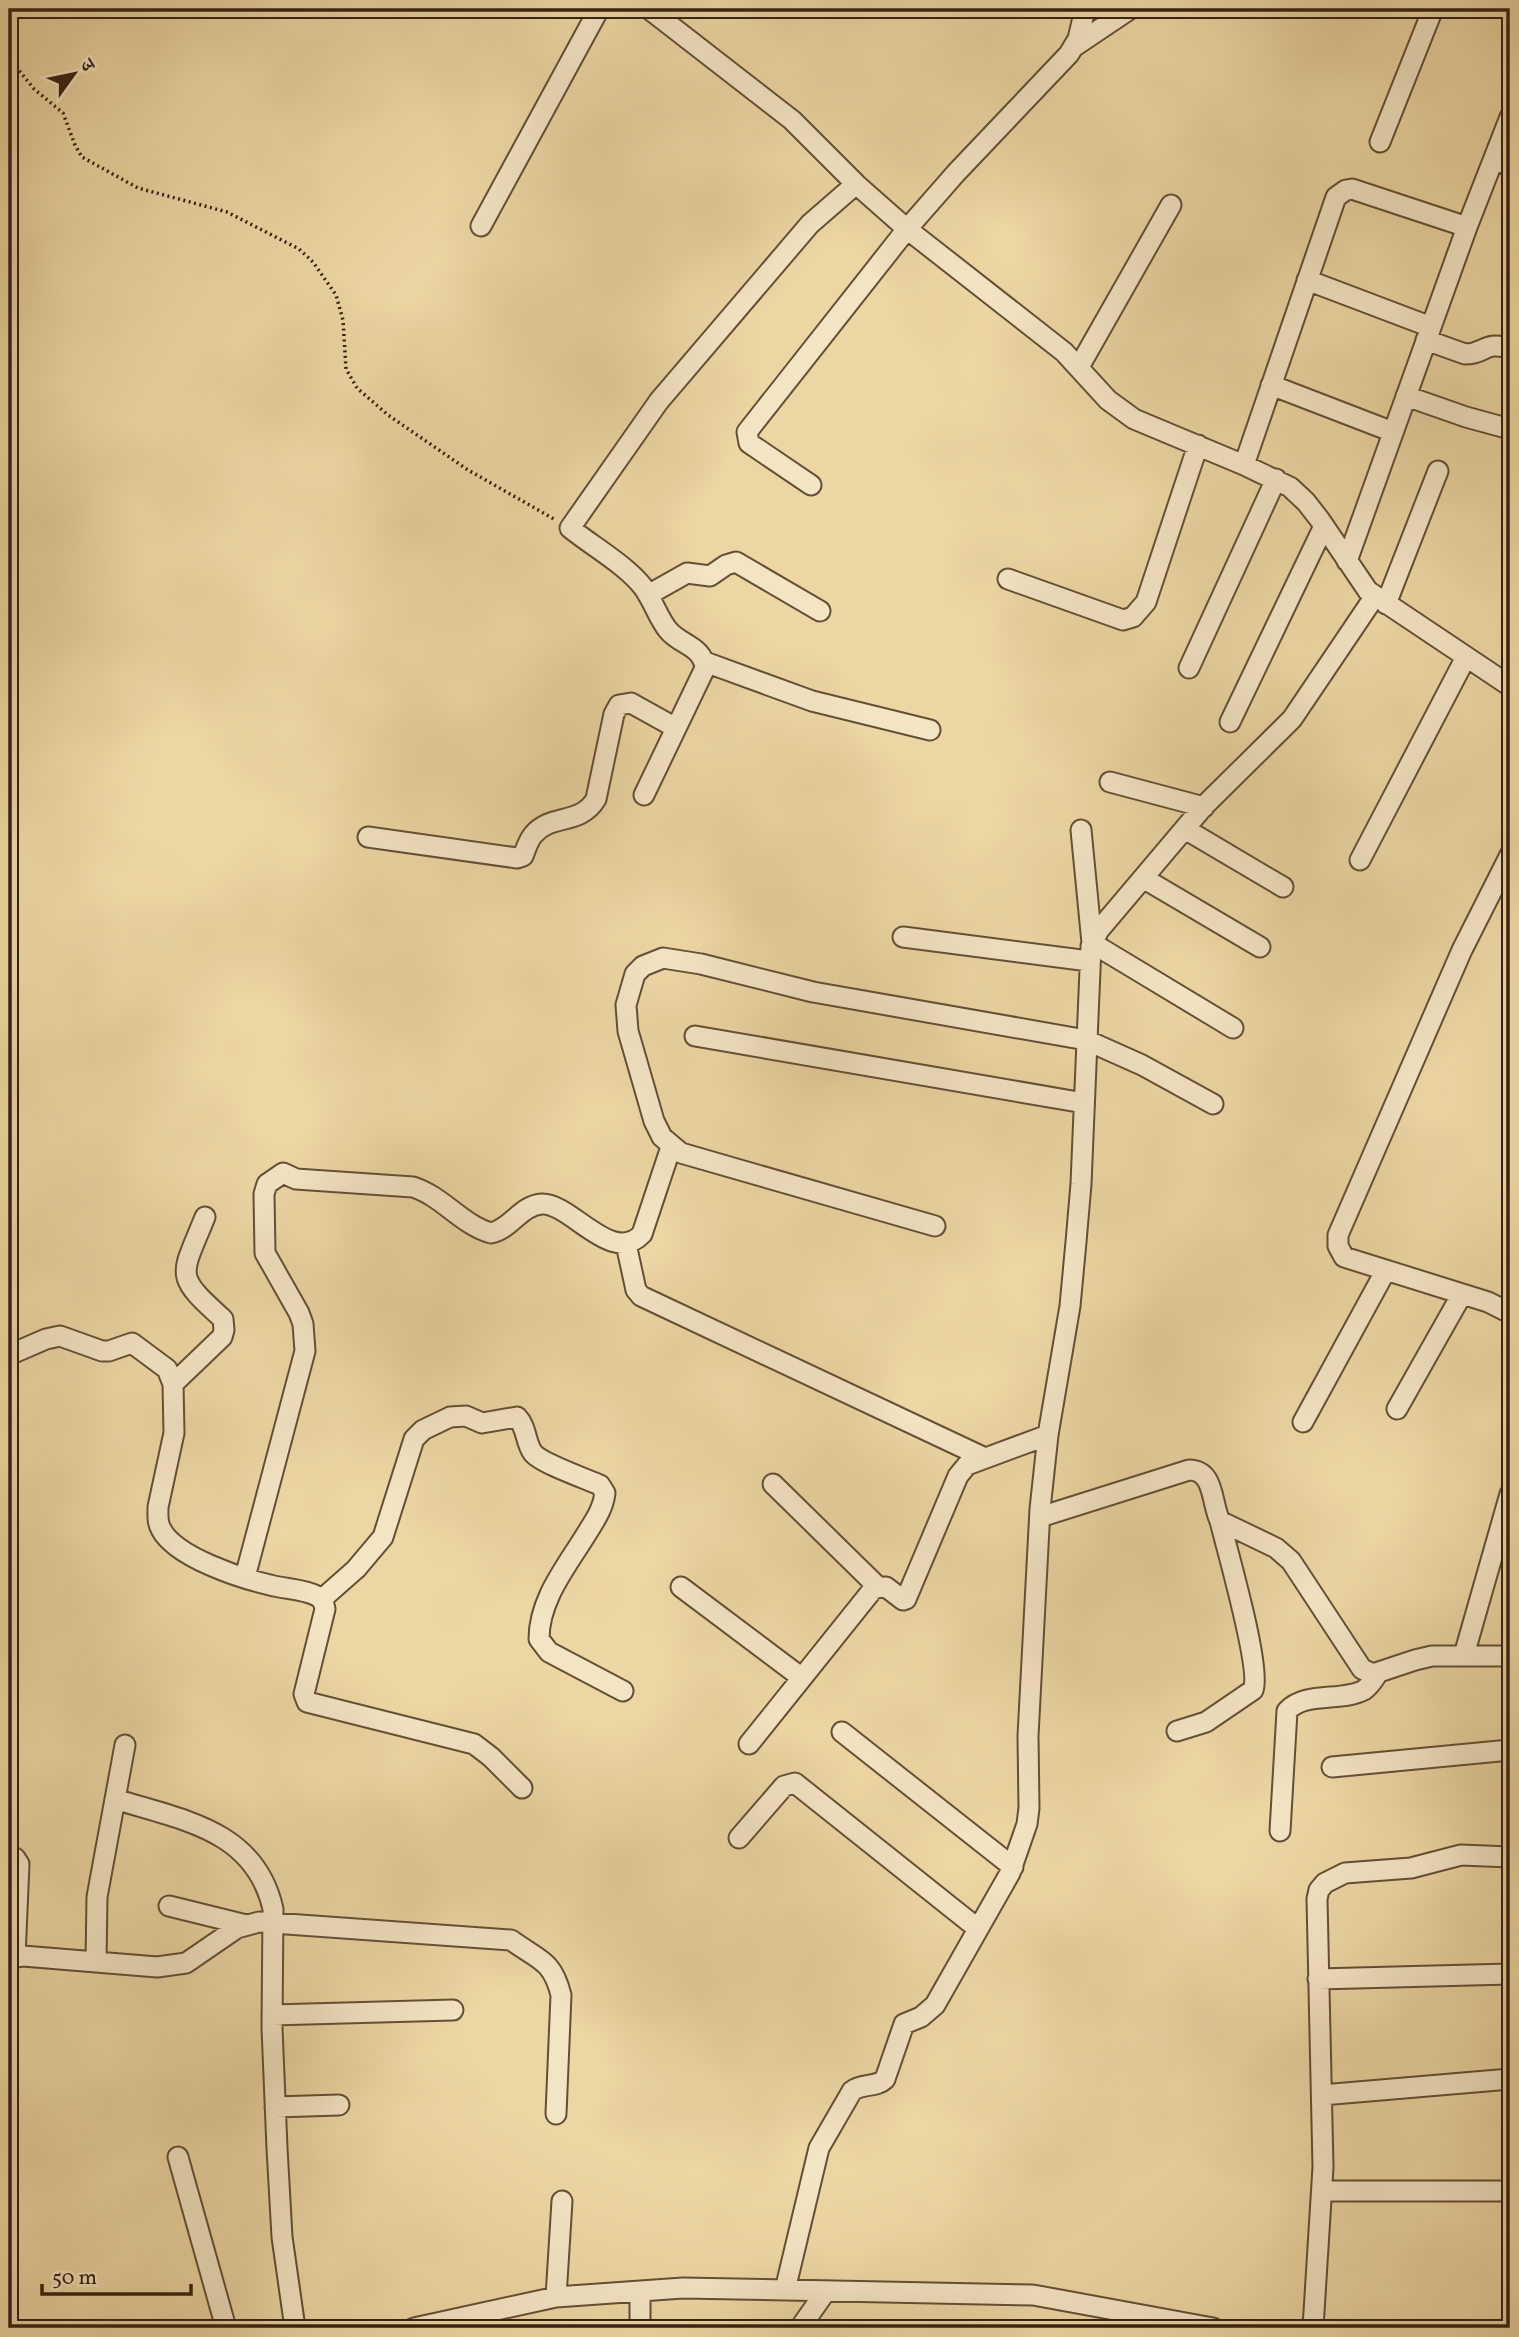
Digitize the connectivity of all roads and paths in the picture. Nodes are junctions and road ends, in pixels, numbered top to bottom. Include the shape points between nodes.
1 (599, 9) edge
2 (649, 9) edge
3 (1085, 9) edge
4 (1130, 9) edge
5 (1433, 9) edge
6 (1075, 46) junction
7 (9, 58) edge
8 (1510, 117) edge
9 (1380, 142) dead end
10 (1502, 162) edge
11 (856, 184) junction
12 (1171, 205) dead end
13 (481, 226) dead end
14 (1467, 227) junction
15 (906, 229) junction
16 (1307, 280) junction
17 (1429, 334) junction
18 (1510, 348) edge
19 (1079, 367) junction
20 (1271, 385) junction
21 (1406, 396) junction
22 (1510, 429) edge
23 (1393, 432) junction
24 (1198, 445) junction
25 (1244, 465) junction
26 (1438, 471) dead end
27 (1276, 479) junction
28 (811, 485) dead end
29 (1324, 526) junction
30 (570, 528) junction
31 (1347, 561) junction
32 (1008, 579) dead end
33 (648, 595) junction
34 (1381, 600) junction
35 (820, 611) dead end
36 (1466, 657) junction
37 (705, 662) junction
38 (1189, 668) dead end
39 (1510, 686) edge
40 (1230, 722) dead end
41 (676, 728) junction
42 (930, 730) dead end
43 (1110, 782) dead end
44 (643, 795) dead end
45 (1204, 807) junction
46 (1185, 829) junction
47 (1081, 830) dead end
48 (368, 837) dead end
49 (1510, 855) edge
50 (1360, 860) dead end
51 (1143, 878) junction
52 (1283, 887) dead end
53 (903, 937) dead end
54 (1261, 947) dead end
55 (1090, 952) junction
56 (1233, 1028) dead end
57 (695, 1036) dead end
58 (1086, 1040) junction
59 (1084, 1104) junction
60 (1213, 1104) dead end
61 (671, 1147) junction
62 (205, 1217) dead end
63 (935, 1226) dead end
64 (626, 1244) junction
65 (1386, 1270) junction
66 (1462, 1294) junction
67 (1510, 1313) edge
68 (9, 1355) edge
69 (173, 1384) junction
70 (1396, 1409) dead end
71 (1303, 1422) dead end
72 (1048, 1435) junction
73 (985, 1458) junction
74 (773, 1485) dead end
75 (1510, 1494) edge
76 (1040, 1517) junction
77 (1220, 1521) junction
78 (245, 1577) junction
79 (877, 1586) junction
80 (681, 1587) dead end
81 (322, 1599) junction
82 (1464, 1655) junction
83 (1510, 1656) edge
84 (1378, 1673) junction
85 (802, 1678) junction
86 (623, 1691) dead end
87 (842, 1731) dead end
88 (1177, 1731) dead end
89 (748, 1744) dead end
90 (125, 1745) dead end
91 (1510, 1750) edge
92 (1332, 1767) dead end
93 (522, 1788) dead end
94 (115, 1800) junction
95 (1279, 1831) dead end
96 (739, 1838) dead end
97 (9, 1855) edge
98 (1510, 1857) edge
99 (1013, 1867) junction
100 (169, 1906) dead end
101 (272, 1923) junction
102 (246, 1925) junction
103 (977, 1928) junction
104 (12, 1958) edge
105 (96, 1962) junction
106 (1510, 1974) edge
107 (1318, 1979) junction
108 (453, 2010) dead end
109 (272, 2015) junction
110 (1510, 2079) edge
111 (1322, 2095) junction
112 (339, 2105) dead end
113 (275, 2106) junction
114 (556, 2114) dead end
115 (178, 2157) dead end
116 (1322, 2191) junction
117 (1510, 2192) edge
118 (562, 2201) dead end
119 (785, 2290) junction
120 (640, 2291) junction
121 (826, 2291) junction
122 (556, 2297) junction
123 (467, 2322) edge
124 (226, 2328) edge
125 (295, 2328) edge
126 (414, 2328) edge
127 (640, 2328) edge
128 (800, 2328) edge
129 (1213, 2328) edge
130 (1313, 2328) edge

1 - 13 street
2 - 11 street via 792,120
3 - 6 street
4 - 6 street
5 - 9 street
6 - 15 street
7 - 30 path via 34,89 63,113 82,157 138,188 228,212 299,249 336,295 343,320 346,369 357,388 468,470
8 - 10 street
10 - 14 street
11 - 15 street
11 - 30 street via 810,224 659,401
12 - 19 street
14 - 16 street via 1346,190 1333,203
14 - 17 street
15 - 19 street
15 - 28 street via 747,432 749,443
16 - 17 street
16 - 20 street
17 - 18 street via 1465,355 1492,345
17 - 21 street
19 - 24 street via 1127,414
20 - 23 street
20 - 25 street
21 - 22 street
21 - 23 street
23 - 31 street
24 - 25 street
24 - 32 street via 1146,602 1133,617 1123,620
25 - 27 street
26 - 34 street
27 - 29 street via 1306,502
27 - 38 street
29 - 31 street
29 - 40 street
30 - 33 street via 635,578
31 - 34 street via 1358,579
33 - 35 street via 687,573 710,576 736,562
33 - 37 street via 667,629 698,651
34 - 36 street
34 - 45 street via 1292,719
36 - 39 street
36 - 50 street
37 - 41 street
37 - 42 street via 812,701
41 - 44 street
41 - 48 street via 631,703 619,705 596,799 579,816 538,830 523,856
43 - 45 street
45 - 46 street
46 - 51 street
46 - 52 street
47 - 55 street
49 - 65 street via 1462,950 1338,1234 1345,1257
51 - 54 street
51 - 55 street via 1099,930
53 - 55 street
55 - 56 street
55 - 58 street
57 - 59 street
58 - 59 street
58 - 60 street
58 - 61 street via 813,992 663,958 635,974 626,1005 628,1031 654,1121
59 - 72 street via 1074,1268
61 - 63 street
61 - 64 street via 642,1234
62 - 69 street via 185,1267 186,1282 223,1319 225,1330
64 - 73 street via 641,1296
64 - 78 street via 599,1235 549,1205 531,1206 491,1233 413,1188 296,1179 283,1173 267,1184 265,1253 294,1301 303,1324 305,1351
65 - 66 street
65 - 71 street
66 - 67 street
66 - 70 street
68 - 69 street via 53,1336 109,1352 132,1343 167,1370
69 - 78 street via 174,1433 158,1507 160,1528 175,1546
72 - 73 street
72 - 76 street
73 - 79 street via 967,1465 958,1476 906,1599
74 - 79 street
75 - 82 street
76 - 77 street via 1196,1470 1206,1476
76 - 99 street via 1028,1725 1029,1808
77 - 84 street via 1284,1554 1362,1669
77 - 88 street via 1253,1655 1255,1685 1206,1722
78 - 81 street
79 - 85 street
80 - 85 street
81 - 86 street via 383,1537 418,1434 459,1415 482,1423 517,1417 538,1458 600,1485 605,1493 601,1509 551,1592 539,1639 550,1652
81 - 93 street via 325,1609 304,1694 307,1702 474,1744
82 - 83 street
82 - 84 street via 1415,1660
84 - 95 street via 1360,1692 1296,1703 1287,1711
85 - 89 street
87 - 99 street
90 - 94 street
91 - 92 street
94 - 101 street via 212,1830 228,1840 263,1881 273,1909
94 - 105 street via 96,1906
96 - 103 street via 784,1786 795,1783
97 - 104 street via 19,1864
98 - 107 street via 1461,1855 1411,1868 1333,1877 1319,1890 1317,1899
99 - 103 street
100 - 102 street
101 - 102 street
101 - 109 street
101 - 114 street via 503,1938 542,1959 561,1995
102 - 105 street via 175,1966
103 - 119 street via 935,2005 904,2024 885,2079 852,2091 819,2148
104 - 105 street
106 - 107 street
107 - 111 street
108 - 109 street
109 - 113 street
110 - 111 street
111 - 116 street
112 - 113 street
113 - 125 street via 282,2237
115 - 124 street
116 - 117 street
116 - 130 street
118 - 122 street
119 - 120 street
119 - 121 street
120 - 122 street
120 - 127 street
121 - 128 street
121 - 129 street via 1032,2295
122 - 123 street
123 - 126 street

